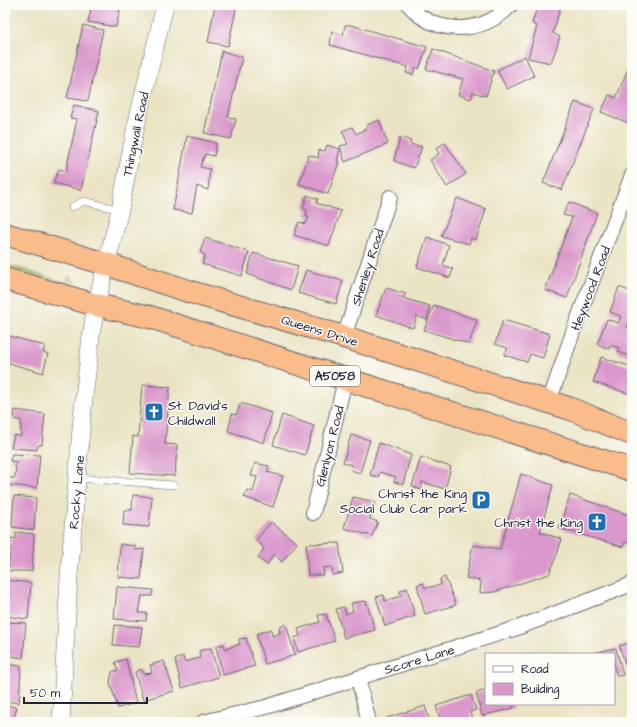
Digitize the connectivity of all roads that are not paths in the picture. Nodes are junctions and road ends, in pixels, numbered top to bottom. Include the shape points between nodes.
1 (165, 5) edge
2 (409, 5) edge
3 (511, 5) edge
4 (632, 176) edge
5 (629, 192) edge
6 (390, 197) dead end
7 (72, 207) dead end
8 (120, 210) junction
9 (5, 234) edge
10 (106, 264) junction
11 (5, 279) edge
12 (96, 305) junction
13 (344, 337) junction
14 (345, 380) junction
15 (549, 402) junction
16 (571, 409) junction
17 (632, 424) edge
18 (632, 434) edge
19 (632, 470) edge
20 (77, 478) junction
21 (173, 485) dead end
22 (313, 513) dead end
23 (632, 584) edge
24 (358, 678) junction
25 (61, 722) edge
26 (203, 722) edge
27 (369, 722) edge

1 - 8 street, Thingwall Road via 135,130
2 - 3 street via 420,16 440,25 462,28 483,24 502,14
4 - 5 street, Heywood Road
5 - 15 street, Heywood Road via 574,329
6 - 13 street, Shenley Road
7 - 8 lane via 84,201
8 - 10 street, Thingwall Road
9 - 10 highway, Queens Drive
10 - 12 street, Rocky Lane
10 - 13 highway, Queens Drive
11 - 12 highway, A5058
12 - 14 highway, A5058 via 150,318
12 - 20 street, Rocky Lane
13 - 15 highway, Queens Drive
14 - 19 highway, A5058
14 - 22 street, Glenlyon Road
15 - 16 highway, Queens Drive
16 - 17 highway
16 - 18 highway, Queens Drive
20 - 21 lane
20 - 25 street, Rocky Lane
23 - 24 street, Score Lane via 517,628
24 - 26 street, Score Lane via 266,707
24 - 27 street

